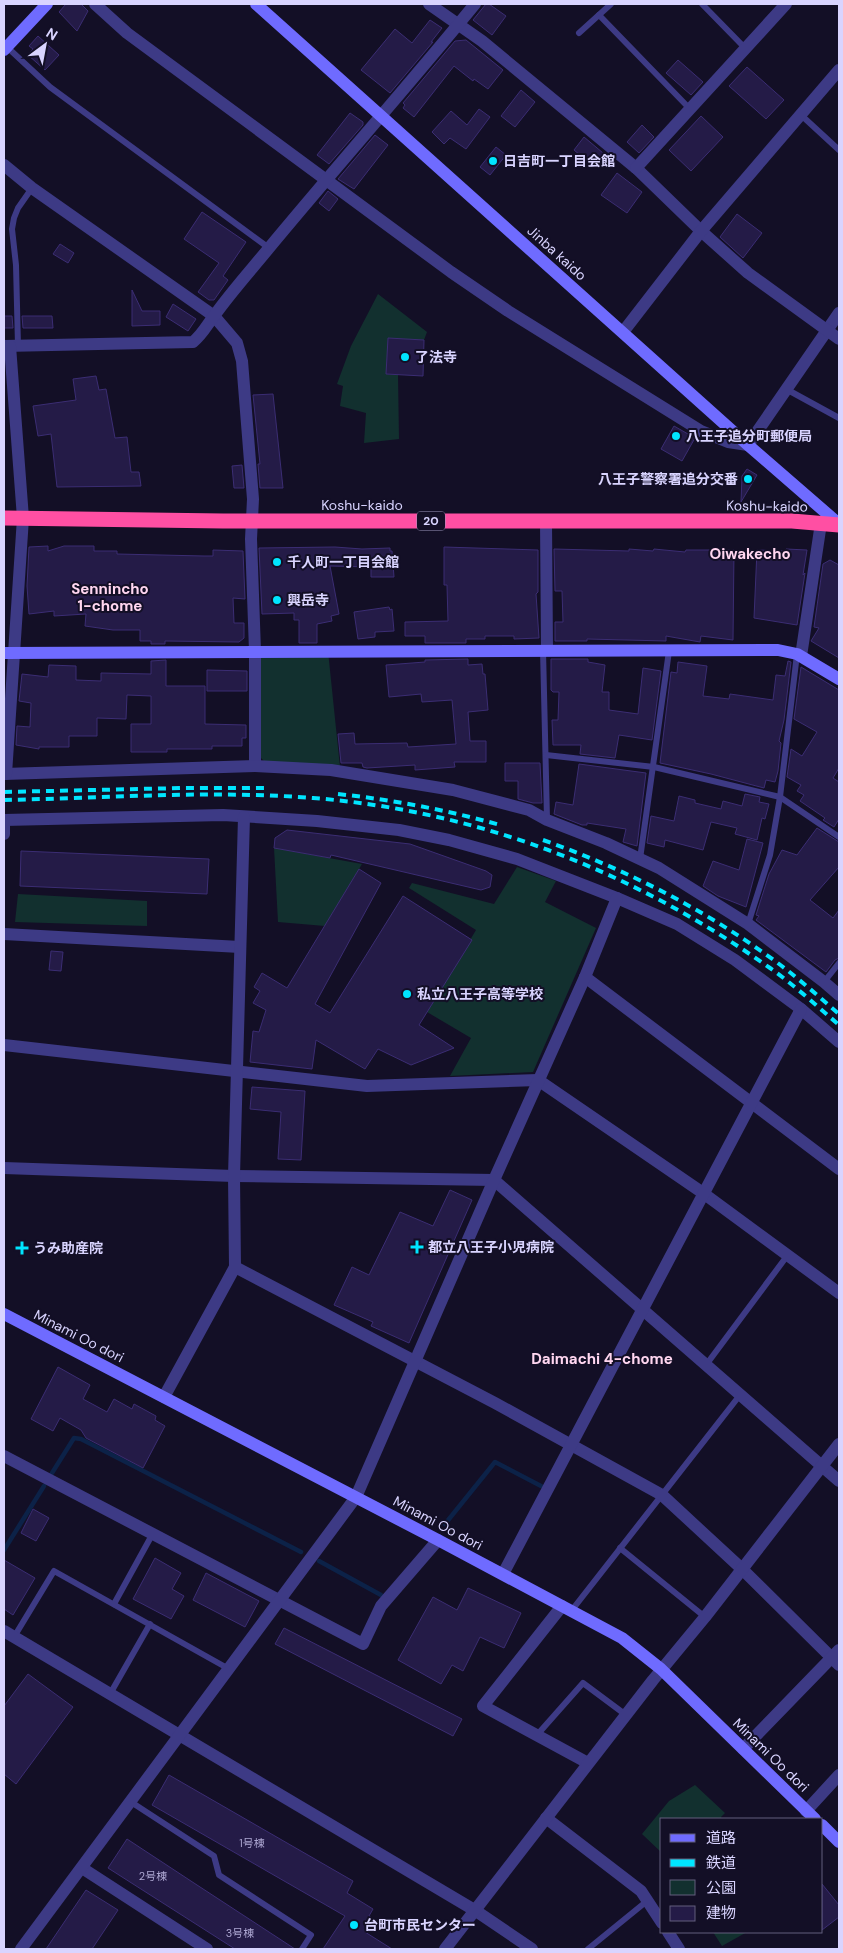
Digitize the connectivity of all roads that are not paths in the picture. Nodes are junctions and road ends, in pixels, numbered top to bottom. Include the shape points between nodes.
1 (47, 4) edge
2 (95, 4) edge
3 (256, 4) edge
4 (429, 4) edge
5 (475, 4) edge
6 (611, 4) edge
7 (702, 4) edge
8 (786, 4) edge
9 (599, 15) junction
10 (458, 25) junction
11 (579, 33) dead end
12 (5, 47) edge
13 (745, 48) junction
14 (839, 70) edge
15 (690, 109) junction
16 (381, 115) junction
17 (801, 115) junction
18 (839, 150) edge
19 (4, 165) edge
20 (636, 168) junction
21 (326, 180) junction
22 (32, 188) junction
23 (701, 231) junction
24 (269, 248) junction
25 (839, 313) edge
26 (214, 316) junction
27 (826, 331) junction
28 (623, 332) junction
29 (839, 340) edge
30 (10, 346) edge
31 (785, 388) junction
32 (839, 418) edge
33 (748, 444) junction
34 (4, 518) edge
35 (24, 518) junction
36 (252, 520) junction
37 (546, 521) junction
38 (821, 523) junction
39 (839, 524) edge
40 (545, 650) junction
41 (255, 651) junction
42 (669, 651) junction
43 (9, 653) edge
44 (799, 655) junction
45 (839, 679) edge
46 (546, 755) junction
47 (255, 766) junction
48 (654, 768) junction
49 (5, 774) edge
50 (780, 797) junction
51 (244, 816) junction
52 (4, 820) edge
53 (547, 820) junction
54 (4, 834) edge
55 (839, 837) edge
56 (640, 859) junction
57 (617, 898) junction
58 (748, 924) junction
59 (4, 934) edge
60 (240, 947) junction
61 (839, 963) edge
62 (585, 977) junction
63 (824, 982) junction
64 (839, 995) edge
65 (801, 1009) junction
66 (839, 1042) edge
67 (4, 1045) edge
68 (238, 1072) junction
69 (538, 1080) junction
70 (751, 1102) junction
71 (4, 1168) edge
72 (839, 1169) edge
73 (234, 1176) junction
74 (494, 1180) junction
75 (703, 1193) junction
76 (787, 1256) junction
77 (235, 1268) junction
78 (839, 1293) edge
79 (643, 1309) junction
80 (4, 1314) edge
81 (416, 1361) junction
82 (706, 1365) junction
83 (740, 1396) junction
84 (164, 1397) junction
85 (572, 1444) junction
86 (839, 1444) edge
87 (4, 1456) edge
88 (821, 1466) junction
89 (839, 1481) edge
90 (662, 1495) junction
91 (356, 1497) junction
92 (152, 1535) junction
93 (438, 1540) junction
94 (620, 1548) junction
95 (742, 1569) junction
96 (503, 1574) junction
97 (279, 1602) junction
98 (114, 1604) junction
99 (567, 1608) junction
100 (705, 1617) junction
101 (150, 1624) junction
102 (9, 1634) edge
103 (837, 1657) edge
104 (229, 1669) junction
105 (661, 1669) junction
106 (110, 1694) junction
107 (626, 1715) junction
108 (180, 1735) junction
109 (537, 1735) junction
110 (743, 1749) junction
111 (588, 1763) junction
112 (839, 1775) edge
113 (131, 1802) junction
114 (811, 1815) edge
115 (546, 1818) junction
116 (823, 1826) edge
117 (839, 1842) edge
118 (82, 1868) junction
119 (648, 1900) junction
120 (476, 1911) junction
121 (660, 1920) edge
122 (669, 1933) edge
123 (21, 1949) edge
124 (207, 1949) edge
125 (302, 1949) edge
126 (446, 1949) edge
127 (532, 1949) edge
128 (588, 1949) edge
129 (679, 1949) edge

1 - 12 street
2 - 21 street via 127,33
3 - 16 street, Jinba kaido
4 - 10 street
5 - 10 street
6 - 9 lane
7 - 13 lane
8 - 13 street
9 - 11 lane
9 - 15 lane
10 - 16 street
10 - 20 street via 482,40
12 - 24 lane via 50,87
13 - 15 street
14 - 17 street
15 - 20 street
16 - 21 street
16 - 28 street, Jinba kaido
17 - 18 lane
17 - 23 street
19 - 22 street
20 - 23 street
21 - 24 street
21 - 33 street via 508,311 702,431 728,442
22 - 26 street
22 - 30 lane via 16,213 12,229 16,265
23 - 27 street via 748,273
23 - 28 street
24 - 26 street
25 - 27 street
26 - 30 street via 193,342
26 - 36 street via 237,343 242,361 253,492
27 - 29 street
27 - 31 street
28 - 33 street, Jinba kaido
30 - 35 street
31 - 32 lane
31 - 33 street
33 - 39 street, Jinba kaido
34 - 35 highway, Koshu-kaido / 20
35 - 36 highway, Koshu-kaido / 20
35 - 43 street
36 - 37 highway, Koshu-kaido / 20
36 - 41 street
37 - 38 highway, Koshu-kaido / 20
37 - 40 street
38 - 39 highway, Koshu-kaido / 20
38 - 44 street
40 - 41 street
40 - 42 street
40 - 46 lane
41 - 43 street
41 - 47 street
42 - 44 street via 778,650
42 - 48 lane
43 - 49 street
44 - 45 street
44 - 50 lane
46 - 48 lane
46 - 53 lane
47 - 49 street
47 - 53 street via 332,770 453,790 529,810
48 - 50 lane
48 - 56 lane
50 - 55 lane
50 - 58 lane via 770,854
51 - 52 street
51 - 57 street via 399,830 449,840 517,859
51 - 60 street
52 - 54 street
53 - 56 street
56 - 58 street
57 - 62 street
57 - 65 street via 677,924 735,960
58 - 63 street
59 - 60 street
60 - 68 street
61 - 63 lane
62 - 69 street
62 - 70 street
63 - 64 street
65 - 66 street
65 - 70 street
67 - 68 street
68 - 69 street via 368,1086
68 - 73 street
69 - 74 street
69 - 75 street
70 - 72 street
70 - 75 street
71 - 73 street
73 - 74 street
73 - 77 street
74 - 79 street
74 - 81 street
75 - 76 street
75 - 79 street
76 - 78 street
76 - 82 lane
77 - 81 street
77 - 84 street
79 - 82 street
79 - 85 street
80 - 84 street, Minami Oo dori
81 - 85 street
81 - 91 street
82 - 83 street
83 - 88 street
83 - 90 lane
84 - 91 street, Minami Oo dori
85 - 90 street
85 - 96 street
86 - 88 street
87 - 92 street
88 - 89 street
88 - 95 street
90 - 94 lane
90 - 95 street
91 - 93 street, Minami Oo dori
91 - 97 street
92 - 97 street
92 - 98 lane
93 - 96 street, Minami Oo dori
93 - 97 street via 381,1606 363,1644
94 - 99 lane
94 - 100 lane
95 - 100 street
95 - 103 street
96 - 99 street, Minami Oo dori
97 - 104 street
98 - 101 lane
98 - 102 lane via 54,1571
99 - 105 street, Minami Oo dori via 622,1638
99 - 109 street via 483,1706
100 - 105 street
101 - 104 lane
101 - 106 lane
102 - 106 street
103 - 110 street
104 - 108 street
105 - 107 street
105 - 110 street, Minami Oo dori
106 - 108 street
107 - 109 lane via 583,1683
107 - 111 street
108 - 113 street
108 - 120 street
109 - 111 street
110 - 114 street, Minami Oo dori
111 - 115 street
112 - 114 street
113 - 118 street
113 - 125 lane via 214,1856 219,1875 311,1935
115 - 119 street via 641,1891
115 - 120 street
116 - 117 street
118 - 123 street
118 - 124 street
119 - 121 street
119 - 128 lane
120 - 126 street
120 - 127 street
122 - 129 street

